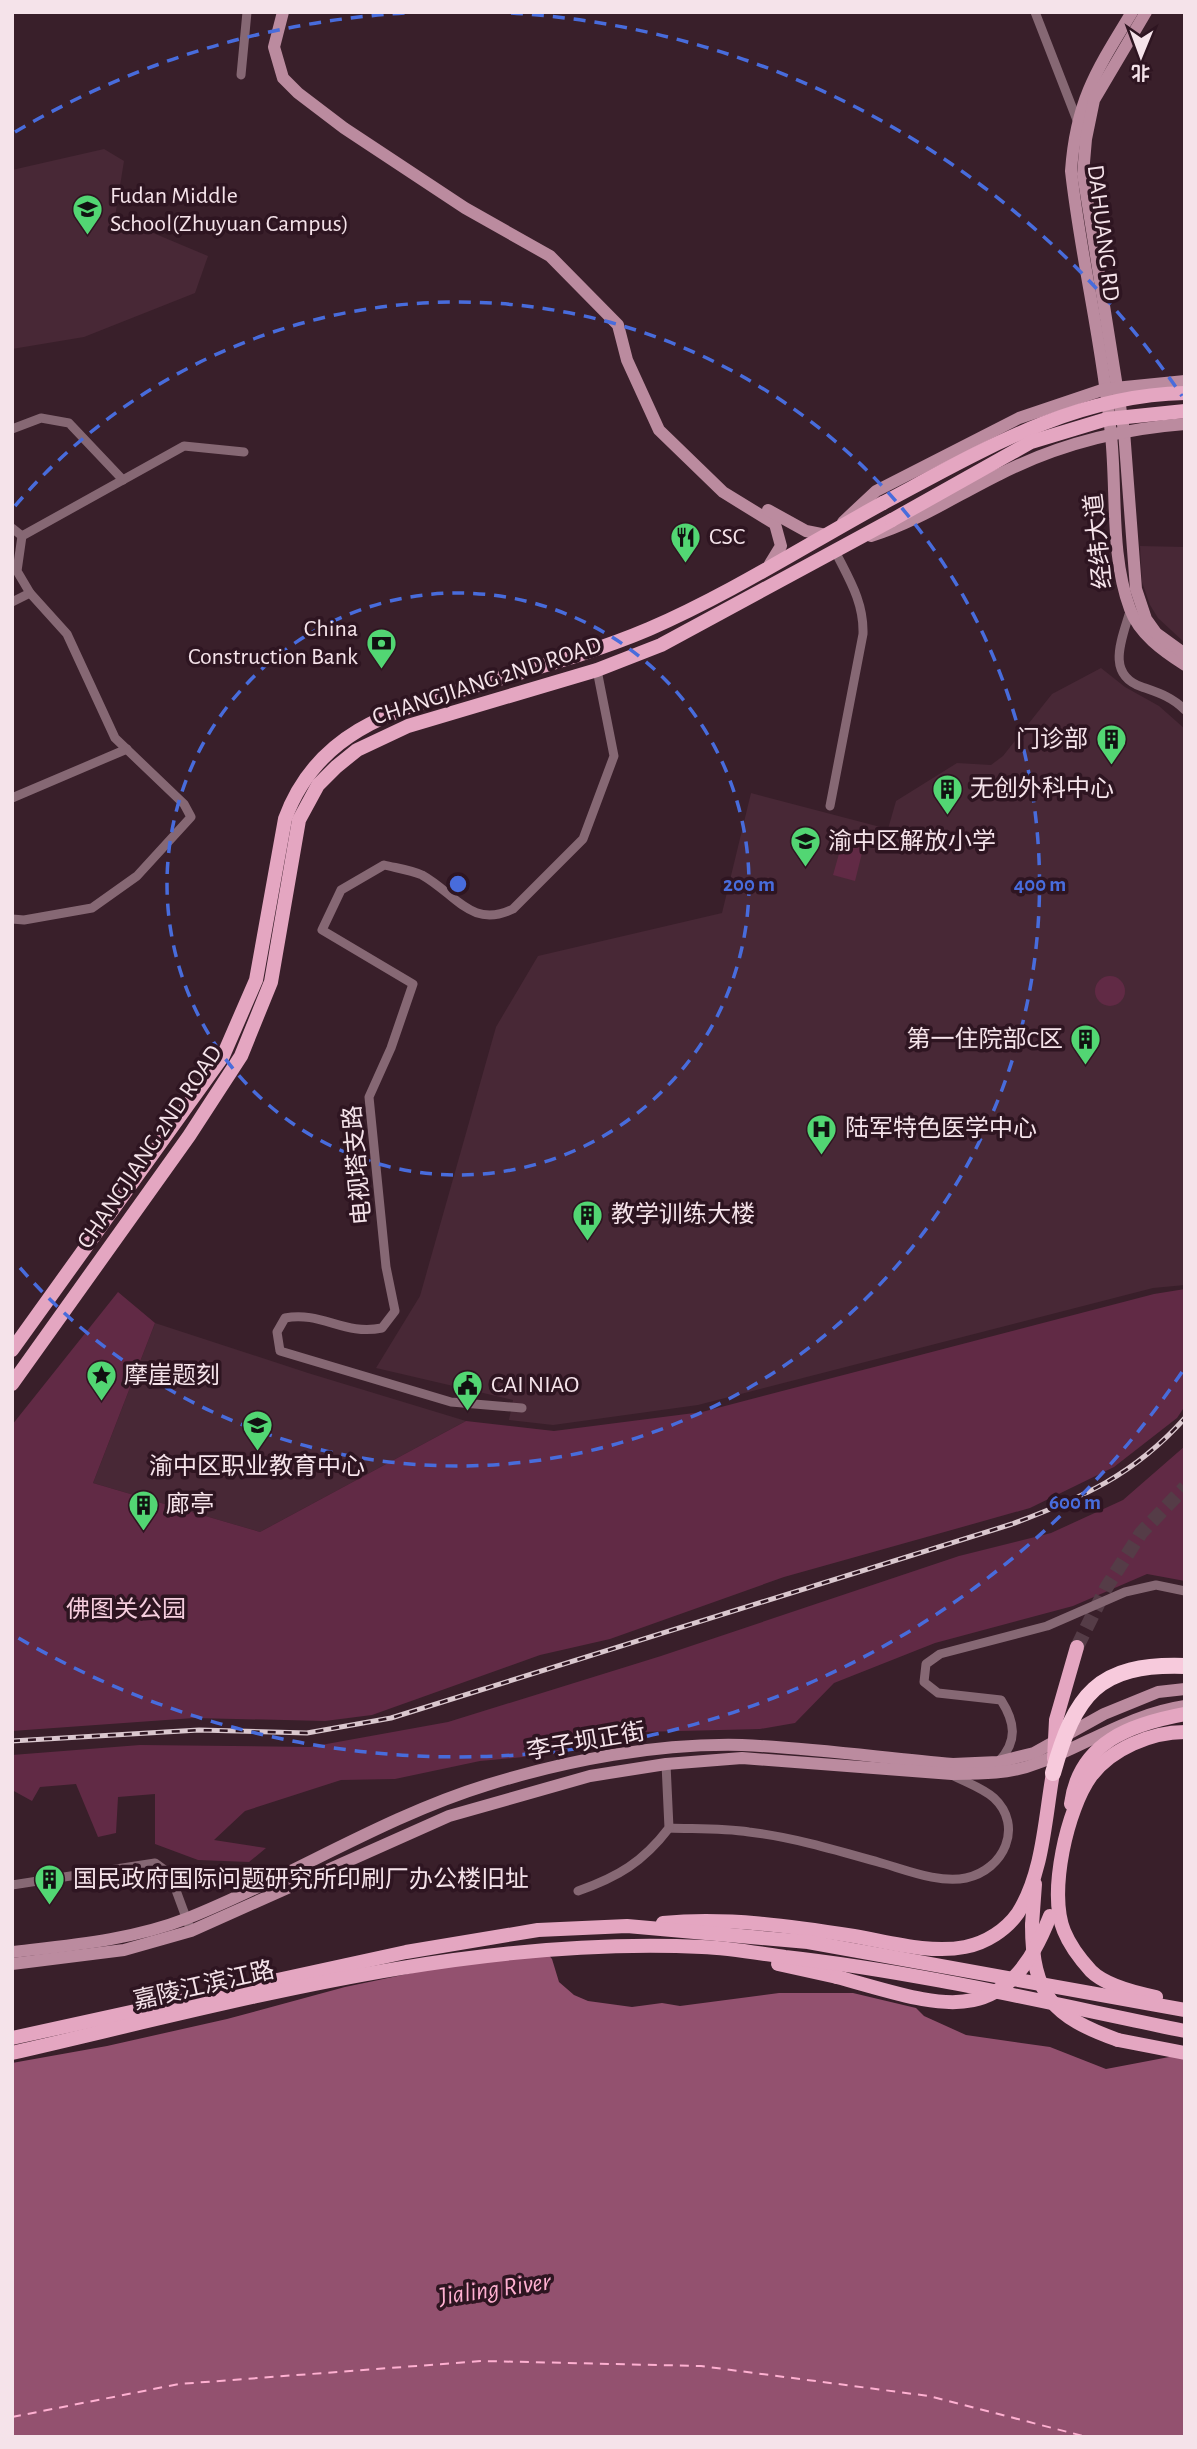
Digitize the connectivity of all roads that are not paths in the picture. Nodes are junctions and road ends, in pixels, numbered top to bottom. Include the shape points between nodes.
1 (247, 12) edge
2 (283, 12) edge
3 (1035, 12) edge
4 (1132, 12) edge
5 (1146, 12) edge
6 (241, 75) dead end
7 (1083, 121) junction
8 (1185, 381) edge
9 (1110, 388) junction
10 (1185, 394) edge
11 (1065, 400) junction
12 (1185, 411) edge
13 (1185, 424) edge
14 (12, 429) edge
15 (1118, 432) junction
16 (1070, 445) junction
17 (244, 452) dead end
18 (706, 476) junction
19 (123, 480) junction
20 (12, 528) edge
21 (831, 532) junction
22 (22, 536) junction
23 (841, 547) junction
24 (770, 564) junction
25 (1136, 589) junction
26 (30, 593) junction
27 (12, 603) edge
28 (1130, 610) junction
29 (1185, 654) edge
30 (1185, 665) edge
31 (597, 670) junction
32 (1185, 710) edge
33 (127, 749) junction
34 (12, 798) edge
35 (830, 806) dead end
36 (12, 919) edge
37 (12, 1350) edge
38 (12, 1384) edge
39 (522, 1408) dead end
40 (1185, 1591) edge
41 (1077, 1647) tunnel mouth
42 (1185, 1666) edge
43 (1185, 1689) edge
44 (1185, 1706) edge
45 (1185, 1714) edge
46 (1185, 1731) edge
47 (998, 1762) junction
48 (666, 1764) junction
49 (1053, 1773) junction
50 (952, 1774) junction
51 (669, 1828) junction
52 (1067, 1829) junction
53 (1061, 1866) junction
54 (1035, 1872) junction
55 (12, 1885) edge
56 (578, 1891) dead end
57 (189, 1925) junction
58 (627, 1926) junction
59 (122, 1944) junction
60 (702, 1947) junction
61 (12, 1952) edge
62 (406, 1959) junction
63 (12, 1964) edge
64 (1185, 2002) edge
65 (1185, 2010) edge
66 (1185, 2031) edge
67 (12, 2038) edge
68 (12, 2053) edge
69 (1185, 2053) edge

1 - 6 street
2 - 18 main road via 274,47 290,86 344,128 465,208 550,256 618,326 627,360 659,430
3 - 7 street
4 - 7 main road, DAHUANG RD via 1097,69
5 - 7 main road, DAHUANG RD
7 - 9 main road, DAHUANG RD via 1071,171
8 - 9 main road
9 - 11 main road
9 - 15 main road, 经纬大道
10 - 21 main road, CHANGJIANG 2ND ROAD, bridge via 1099,405 1030,427
11 - 16 main road via 1080,409 1086,420 1079,438
11 - 21 main road via 1019,418 876,491
12 - 23 main road, CHANGJIANG 2ND ROAD, bridge via 1107,419 1031,443
13 - 15 main road
14 - 19 street via 41,418 69,423
15 - 16 main road
15 - 25 main road, 经纬大道
15 - 28 main road, 经纬大道 via 1121,574
16 - 23 main road via 1000,474 896,528
17 - 19 street via 184,446
18 - 21 main road via 797,527
18 - 24 main road via 728,496 775,524 781,546
19 - 22 street
20 - 22 street
21 - 24 main road, CHANGJIANG 2ND ROAD
22 - 26 street via 17,571
23 - 31 main road, CHANGJIANG 2ND ROAD via 691,631
23 - 35 street via 859,598 863,634
24 - 37 main road, CHANGJIANG 2ND ROAD via 619,641 398,709 363,726 326,755 293,797 285,819 256,980 223,1056
25 - 28 street
25 - 29 main road, 经纬大道 via 1156,633
26 - 27 street
26 - 33 street via 67,634 115,738
28 - 30 main road, 经纬大道 via 1150,639
28 - 32 street via 1118,651 1120,671 1131,682 1168,696
31 - 38 main road, CHANGJIANG 2ND ROAD via 408,726 357,750 318,785 299,820 271,982 241,1056
31 - 39 street, 电视塔支路 via 614,756 583,839 513,909 498,916 479,916 421,874 384,865 341,890 323,930 413,984 369,1097 386,1267 395,1311 382,1328 362,1332 304,1314 285,1318 277,1332 280,1351 451,1402
33 - 34 street
33 - 36 street via 184,804 191,817 137,876 92,908
40 - 47 street via 1156,1585 1125,1592 1047,1626 940,1654 926,1664 923,1682 938,1693 1001,1700 1011,1715 1014,1736
41 - 49 main road, bridge via 1056,1720
42 - 49 highway, bridge via 1132,1669 1101,1682 1066,1727
43 - 47 main road, 李子坝正街 via 1158,1692 1104,1714 1034,1753
44 - 50 main road, 李子坝正街 via 1118,1725 1037,1764 986,1774
45 - 52 main road via 1146,1721 1110,1739 1086,1761 1073,1784
46 - 52 main road via 1139,1740 1092,1774
47 - 57 main road, 李子坝正街 via 953,1764 730,1746 639,1752 535,1771 444,1800
48 - 50 main road, 李子坝正街 via 742,1758
48 - 51 street
48 - 57 main road, 李子坝正街 via 540,1788 449,1816
49 - 54 main road
50 - 51 street via 992,1797 1005,1811 1009,1828 1000,1858 965,1878 906,1870 748,1832
51 - 56 street via 643,1859
52 - 53 main road
53 - 60 main road, bridge via 1037,1948 1022,1972 982,1999 932,2000
53 - 64 main road via 1063,1930 1093,1973 1129,1989
54 - 58 main road via 1018,1913 995,1936 965,1947 934,1949 747,1923 694,1920
54 - 69 main road, bridge via 1032,1962 1045,1995 1087,2029
55 - 57 street via 155,1863 170,1874
57 - 59 main road, 李子坝正街
58 - 62 main road via 538,1930
58 - 65 main road, bridge via 808,1942
59 - 61 main road, 李子坝正街
59 - 63 main road, 李子坝正街
60 - 62 main road via 540,1950
60 - 66 main road, bridge via 839,1963
62 - 67 main road, 嘉陵江滨江路
62 - 68 main road, 嘉陵江滨江路

